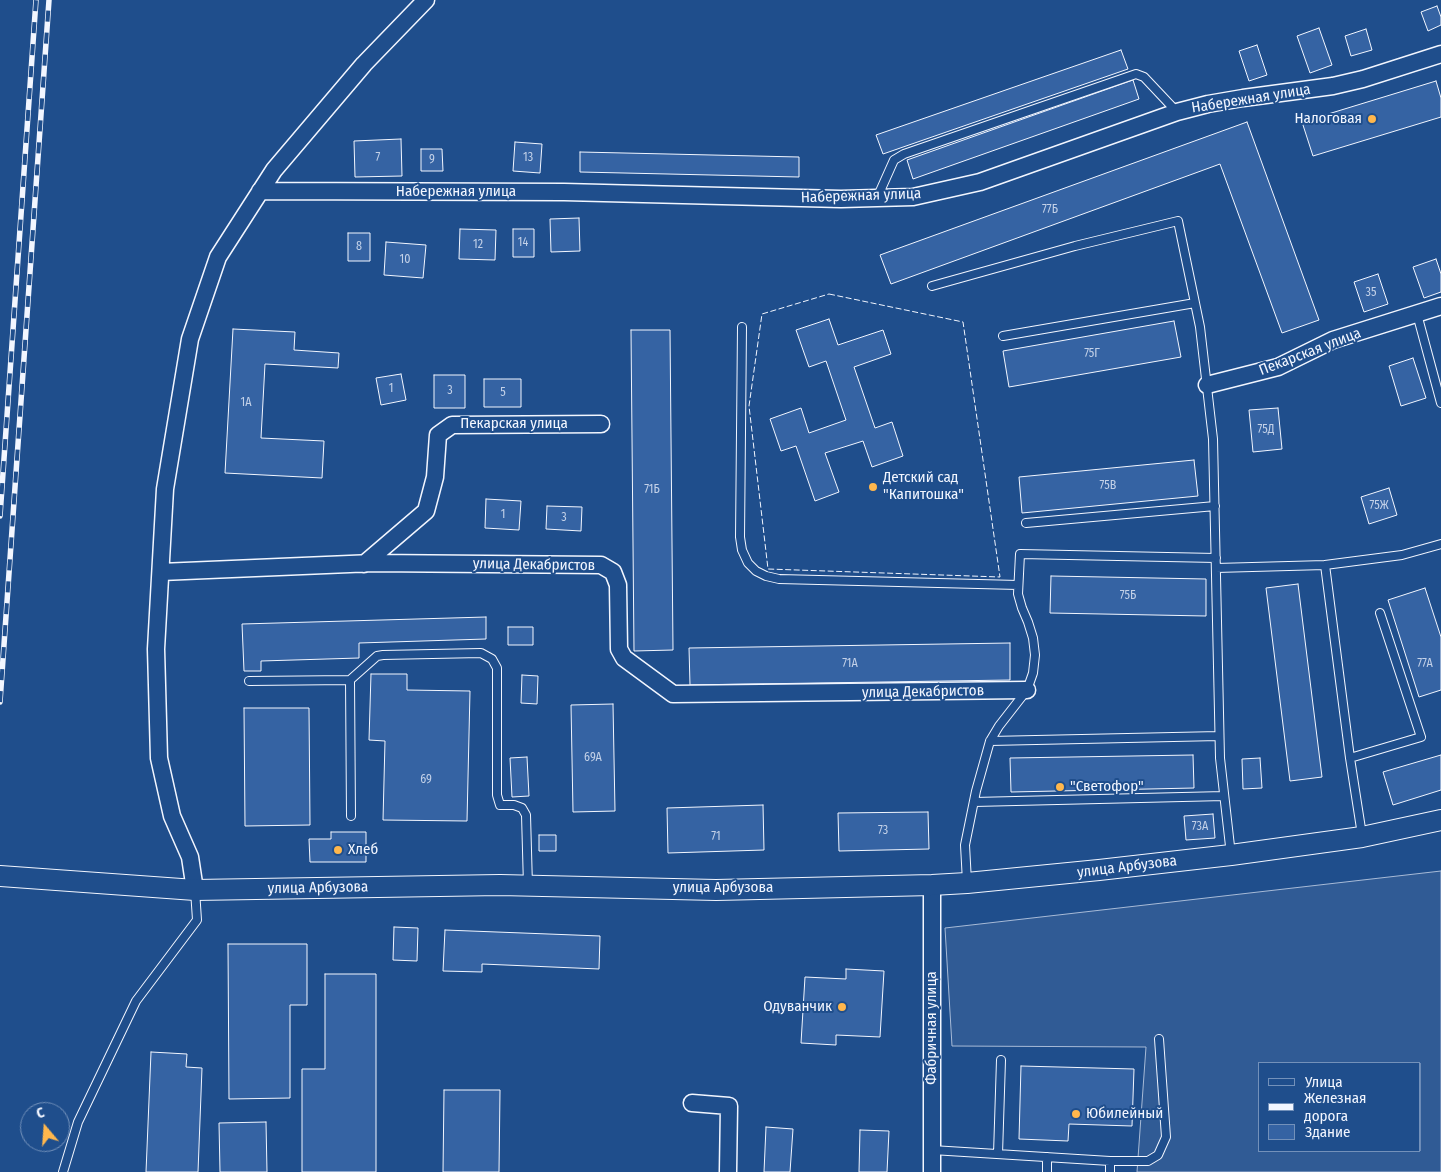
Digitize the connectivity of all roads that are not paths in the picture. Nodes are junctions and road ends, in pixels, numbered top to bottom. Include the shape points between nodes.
1 (426, 0) edge
2 (1441, 54) edge
3 (1177, 112) junction
4 (260, 191) junction
5 (877, 198) junction
6 (932, 286) dead end
7 (1195, 303) junction
8 (1441, 306) edge
9 (1416, 314) junction
10 (742, 327) dead end
11 (1003, 336) dead end
12 (1207, 385) junction
13 (1441, 403) edge
14 (601, 424) dead end
15 (1215, 506) junction
16 (1026, 523) dead end
17 (1441, 544) edge
18 (1216, 558) junction
19 (364, 564) junction
20 (1325, 565) junction
21 (1216, 568) junction
22 (161, 572) junction
23 (1018, 585) junction
24 (1380, 613) dead end
25 (350, 680) junction
26 (249, 681) dead end
27 (1027, 690) junction
28 (1219, 736) junction
29 (990, 740) junction
30 (1350, 758) junction
31 (1224, 796) junction
32 (974, 802) junction
33 (351, 816) dead end
34 (1441, 820) edge
35 (1362, 837) junction
36 (1231, 854) junction
37 (0, 876) edge
38 (967, 883) junction
39 (932, 885) junction
40 (528, 886) junction
41 (195, 890) junction
42 (1159, 1040) dead end
43 (1001, 1060) dead end
44 (692, 1103) dead end
45 (932, 1150) junction
46 (998, 1154) junction
47 (1047, 1157) junction
48 (1110, 1161) junction
49 (63, 1172) edge
50 (728, 1172) edge
51 (932, 1172) edge
52 (1047, 1172) edge
53 (1110, 1172) edge

1 - 4 street via 364,64
2 - 3 street, Набережная улица via 1332,86 1243,98
3 - 5 street, Набережная улица via 980,182 913,198
3 - 5 lane via 1144,77 1136,74 904,154 894,160
4 - 5 street, Набережная улица
4 - 22 street via 218,257 190,339 166,490
6 - 7 lane via 1178,221
7 - 11 lane
7 - 12 lane
8 - 9 street, Пекарская улица
9 - 12 street, Пекарская улица via 1333,340 1278,368
9 - 13 lane
10 - 23 lane via 740,537 742,550 756,571 779,580
12 - 15 lane
14 - 19 street, Пекарская улица via 452,425 438,435 435,477 426,511
15 - 16 lane
15 - 18 lane
17 - 20 lane via 1402,555
18 - 21 lane
18 - 23 lane via 1020,554
19 - 22 street, улица Декабристов
19 - 27 street, улица Декабристов via 601,565 614,572 618,585 619,648 624,658 674,694
20 - 21 lane
20 - 30 lane
21 - 28 lane
22 - 41 street via 156,649 159,758 172,816 190,857
23 - 27 lane via 1033,638 1032,673
24 - 30 lane via 1421,737
25 - 26 lane
25 - 33 lane
25 - 40 lane via 383,654 481,653 492,659 497,668 497,796 500,805 522,808 526,815
27 - 29 lane
28 - 29 lane
28 - 31 lane
29 - 32 lane
30 - 35 lane
31 - 32 lane
31 - 36 lane
32 - 38 lane via 965,845
34 - 35 street, улица Арбузова
35 - 36 street, улица Арбузова
36 - 38 street, улица Арбузова
37 - 41 street, улица Арбузова
38 - 39 street, улица Арбузова
39 - 40 street, улица Арбузова via 716,890
39 - 45 street, Фабричная улица
40 - 41 street, улица Арбузова
41 - 49 lane via 197,920 136,1001 78,1122
42 - 48 lane via 1166,1136 1158,1155 1148,1161
43 - 46 lane
44 - 50 street via 729,1106
45 - 46 lane
45 - 51 street, Фабричная улица
46 - 47 lane
47 - 48 lane
47 - 52 lane
48 - 53 lane

